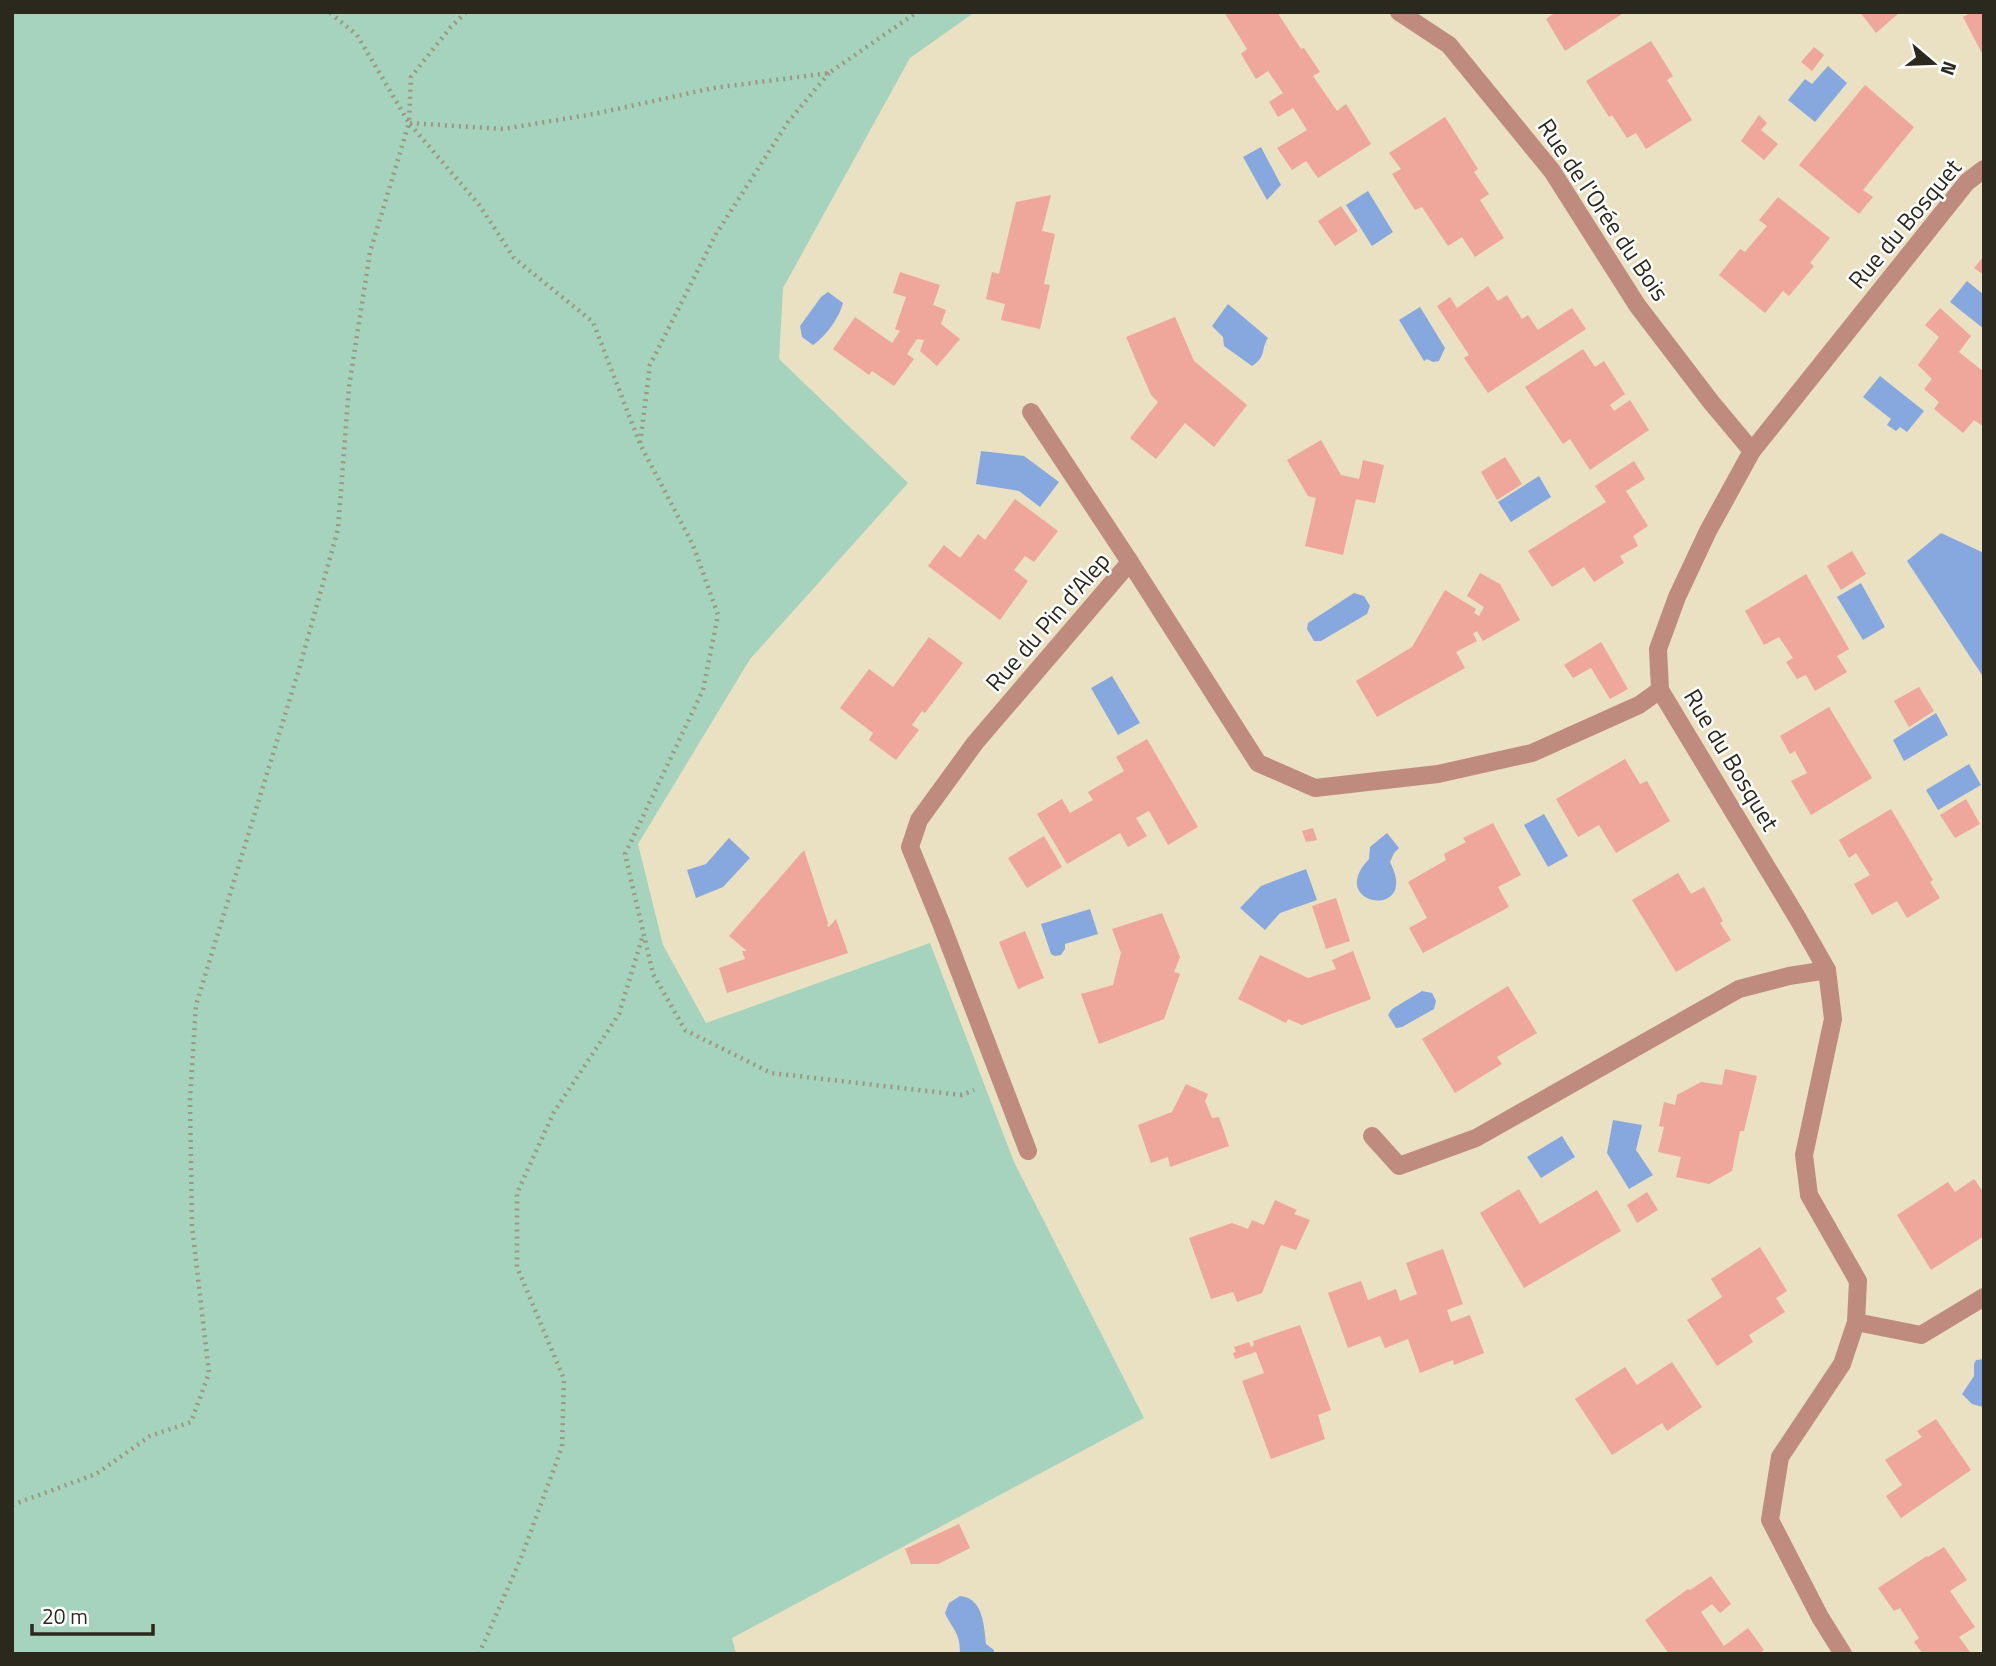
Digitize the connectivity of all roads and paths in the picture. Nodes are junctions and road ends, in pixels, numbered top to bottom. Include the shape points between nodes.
1 (329, 12) edge
2 (466, 12) edge
3 (917, 12) edge
4 (1399, 12) edge
5 (830, 73) junction
6 (409, 123) junction
7 (1984, 169) edge
8 (1031, 412) dead end
9 (640, 444) junction
10 (1752, 451) junction
11 (1130, 562) junction
12 (1660, 690) junction
13 (643, 934) junction
14 (1827, 970) junction
15 (1001, 1079) junction
16 (1372, 1136) dead end
17 (1028, 1151) dead end
18 (1984, 1297) edge
19 (1856, 1322) junction
20 (12, 1505) edge
21 (479, 1654) edge
22 (1843, 1654) edge

1 - 6 path via 357,35
2 - 6 path via 411,77
3 - 5 path
4 - 10 street, Rue de l'Orée du Bois via 1449,45 1552,171 1637,305
5 - 6 path via 713,88 503,129
5 - 9 path via 788,122 716,234 650,365
6 - 9 path via 480,206 514,258 593,322
6 - 20 path via 370,252 349,387 338,529 196,1005 190,1100 192,1226 209,1373 191,1422 150,1436 96,1474
7 - 10 street, Rue du Bosquet via 1966,182
8 - 11 street
9 - 13 path via 692,545 718,615 703,690 625,854
10 - 12 street, Rue du Bosquet via 1677,597 1658,649
11 - 12 street, Rue du Pin d'Alep via 1258,763 1315,788 1438,774 1532,753 1639,705
11 - 15 street, Rue du Pin d'Alep via 975,743 919,820 910,847
12 - 14 street, Rue du Bosquet
13 - 15 path via 653,974 685,1030 771,1073 962,1095
13 - 21 path via 619,1014 554,1112 516,1193 517,1267 564,1379 562,1447
14 - 16 street via 1739,989 1476,1138 1399,1166
14 - 19 street, Rue du Bosquet via 1833,1018 1804,1155 1810,1195 1858,1282
15 - 17 street, Rue du Pin d'Alep
18 - 19 street via 1921,1335
19 - 22 street, Rue du Bosquet via 1842,1364 1780,1457 1770,1520

